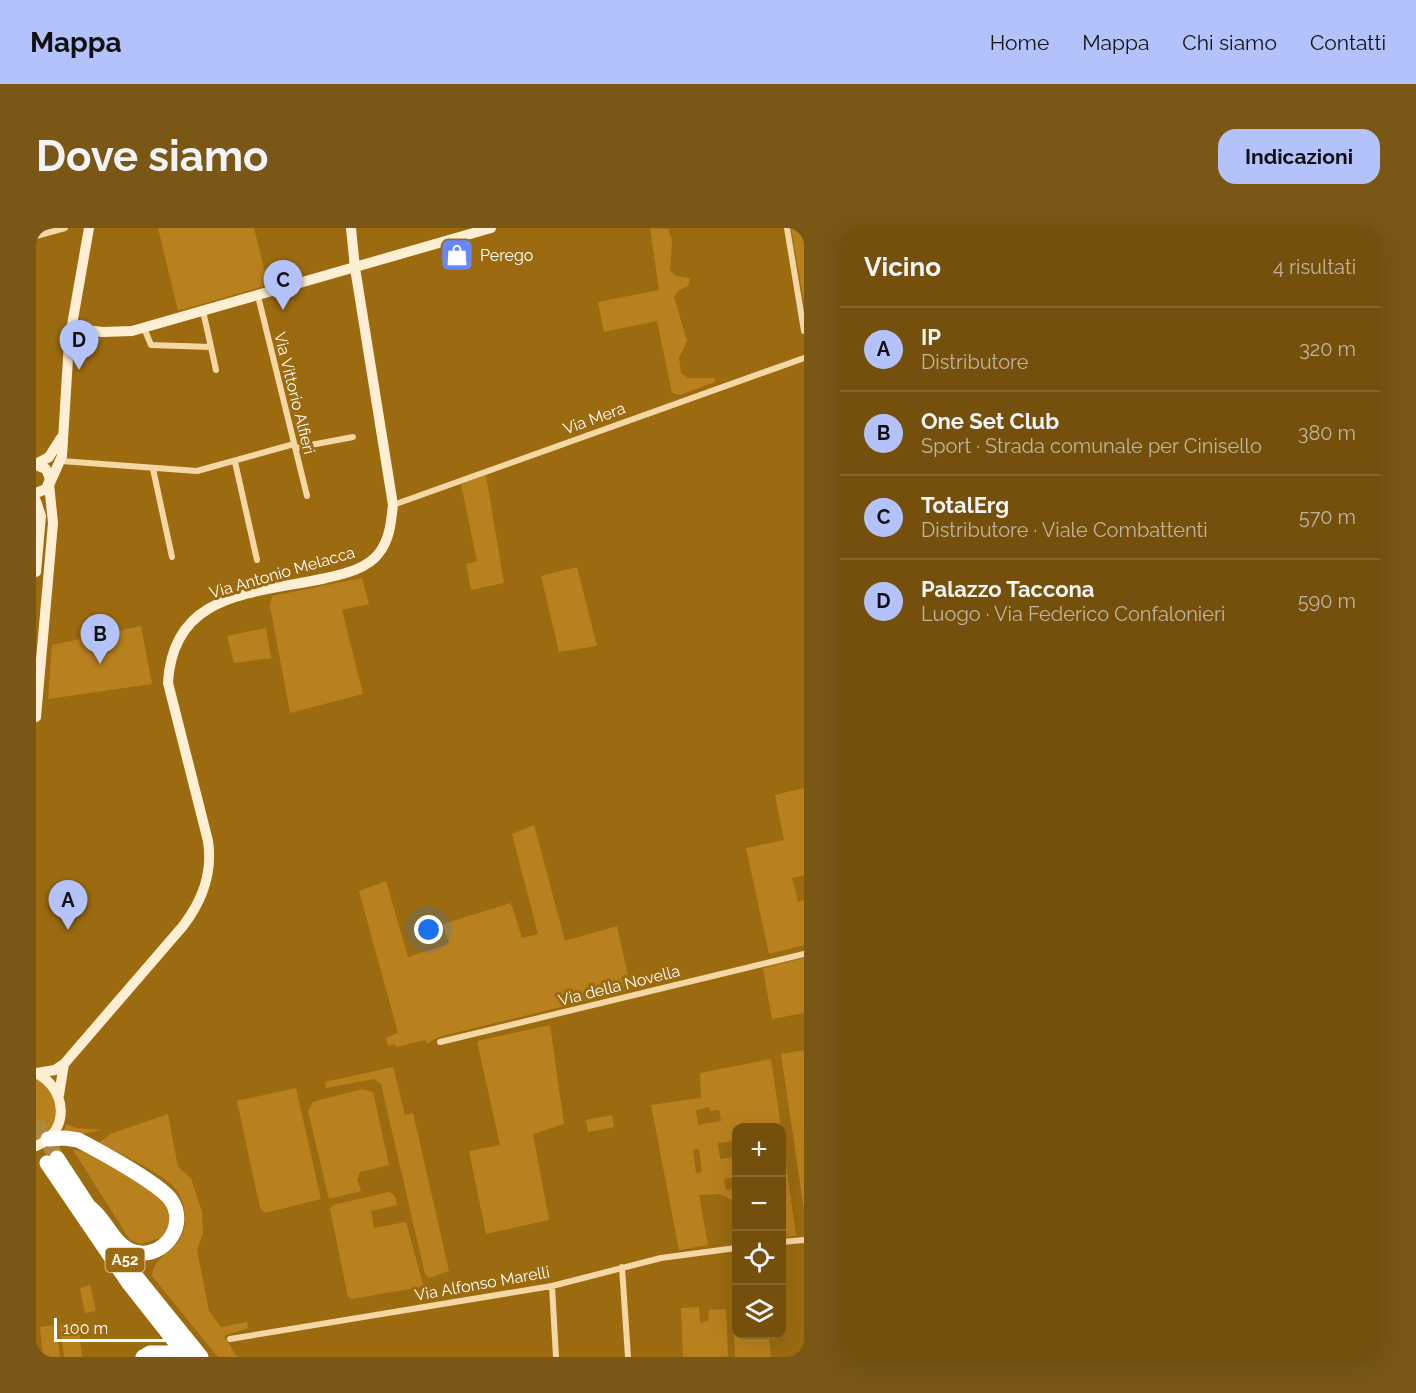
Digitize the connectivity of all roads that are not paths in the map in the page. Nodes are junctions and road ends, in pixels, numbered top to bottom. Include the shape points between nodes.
1 (65, 228) edge
2 (88, 228) edge
3 (351, 228) edge
4 (491, 228) edge
5 (787, 228) edge
6 (36, 236) edge
7 (355, 268) junction
8 (258, 296) junction
9 (203, 311) junction
10 (72, 328) junction
11 (144, 328) junction
12 (804, 331) edge
13 (211, 347) junction
14 (804, 358) edge
15 (216, 370) dead end
16 (353, 437) dead end
17 (61, 438) junction
18 (294, 446) junction
19 (61, 461) junction
20 (235, 462) junction
21 (36, 465) edge
22 (153, 469) junction
23 (50, 484) junction
24 (36, 493) edge
25 (307, 496) dead end
26 (36, 501) edge
27 (393, 505) junction
28 (171, 557) dead end
29 (257, 560) dead end
30 (36, 572) edge
31 (36, 717) edge
32 (804, 954) edge
33 (440, 1042) dead end
34 (64, 1064) junction
35 (37, 1073) edge
36 (59, 1095) junction
37 (40, 1145) edge
38 (88, 1206) junction
39 (804, 1240) edge
40 (786, 1242) edge
41 (732, 1249) edge
42 (622, 1267) junction
43 (552, 1286) junction
44 (230, 1338) dead end
45 (142, 1357) edge
46 (179, 1357) edge
47 (187, 1357) edge
48 (201, 1357) edge
49 (556, 1357) edge
50 (628, 1357) edge

1 - 6 street
2 - 10 main road
3 - 7 main road, Via Antonio Melacca
4 - 7 main road
5 - 12 street
7 - 8 main road
7 - 27 main road, Via Antonio Melacca
8 - 9 main road
8 - 18 street, Via Vittorio Alfieri
9 - 11 main road
9 - 13 street
10 - 11 main road via 124,332
10 - 17 main road
11 - 13 street via 152,345
13 - 15 street
14 - 27 street, Via Mera
16 - 18 street
17 - 19 main road
17 - 21 main road via 51,454
18 - 20 street
18 - 25 street, Via Vittorio Alfieri
19 - 22 street
19 - 23 main road
20 - 22 street via 196,471
20 - 29 street
21 - 23 main road via 48,471
22 - 28 street
23 - 24 main road
23 - 31 main road via 51,548
26 - 30 main road via 41,516
27 - 34 main road, Via Antonio Melacca via 391,525 382,548 363,566 228,599 204,609 178,637 169,663 168,683 208,842 205,887 183,926
32 - 33 street, Via della Novella
34 - 35 main road
34 - 36 main road
35 - 36 main road via 51,1082
36 - 37 main road via 59,1122
37 - 38 highway via 65,1138 78,1140 165,1193 176,1212 174,1231 170,1240 154,1252 132,1252
38 - 47 highway, A52 via 52,1161 128,1282
38 - 48 highway, A52 via 134,1274
39 - 40 street
41 - 42 street, Via Alfonso Marelli
42 - 43 street, Via Alfonso Marelli
42 - 50 street
43 - 44 street, Via Alfonso Marelli
43 - 49 street
45 - 46 highway via 162,1352

